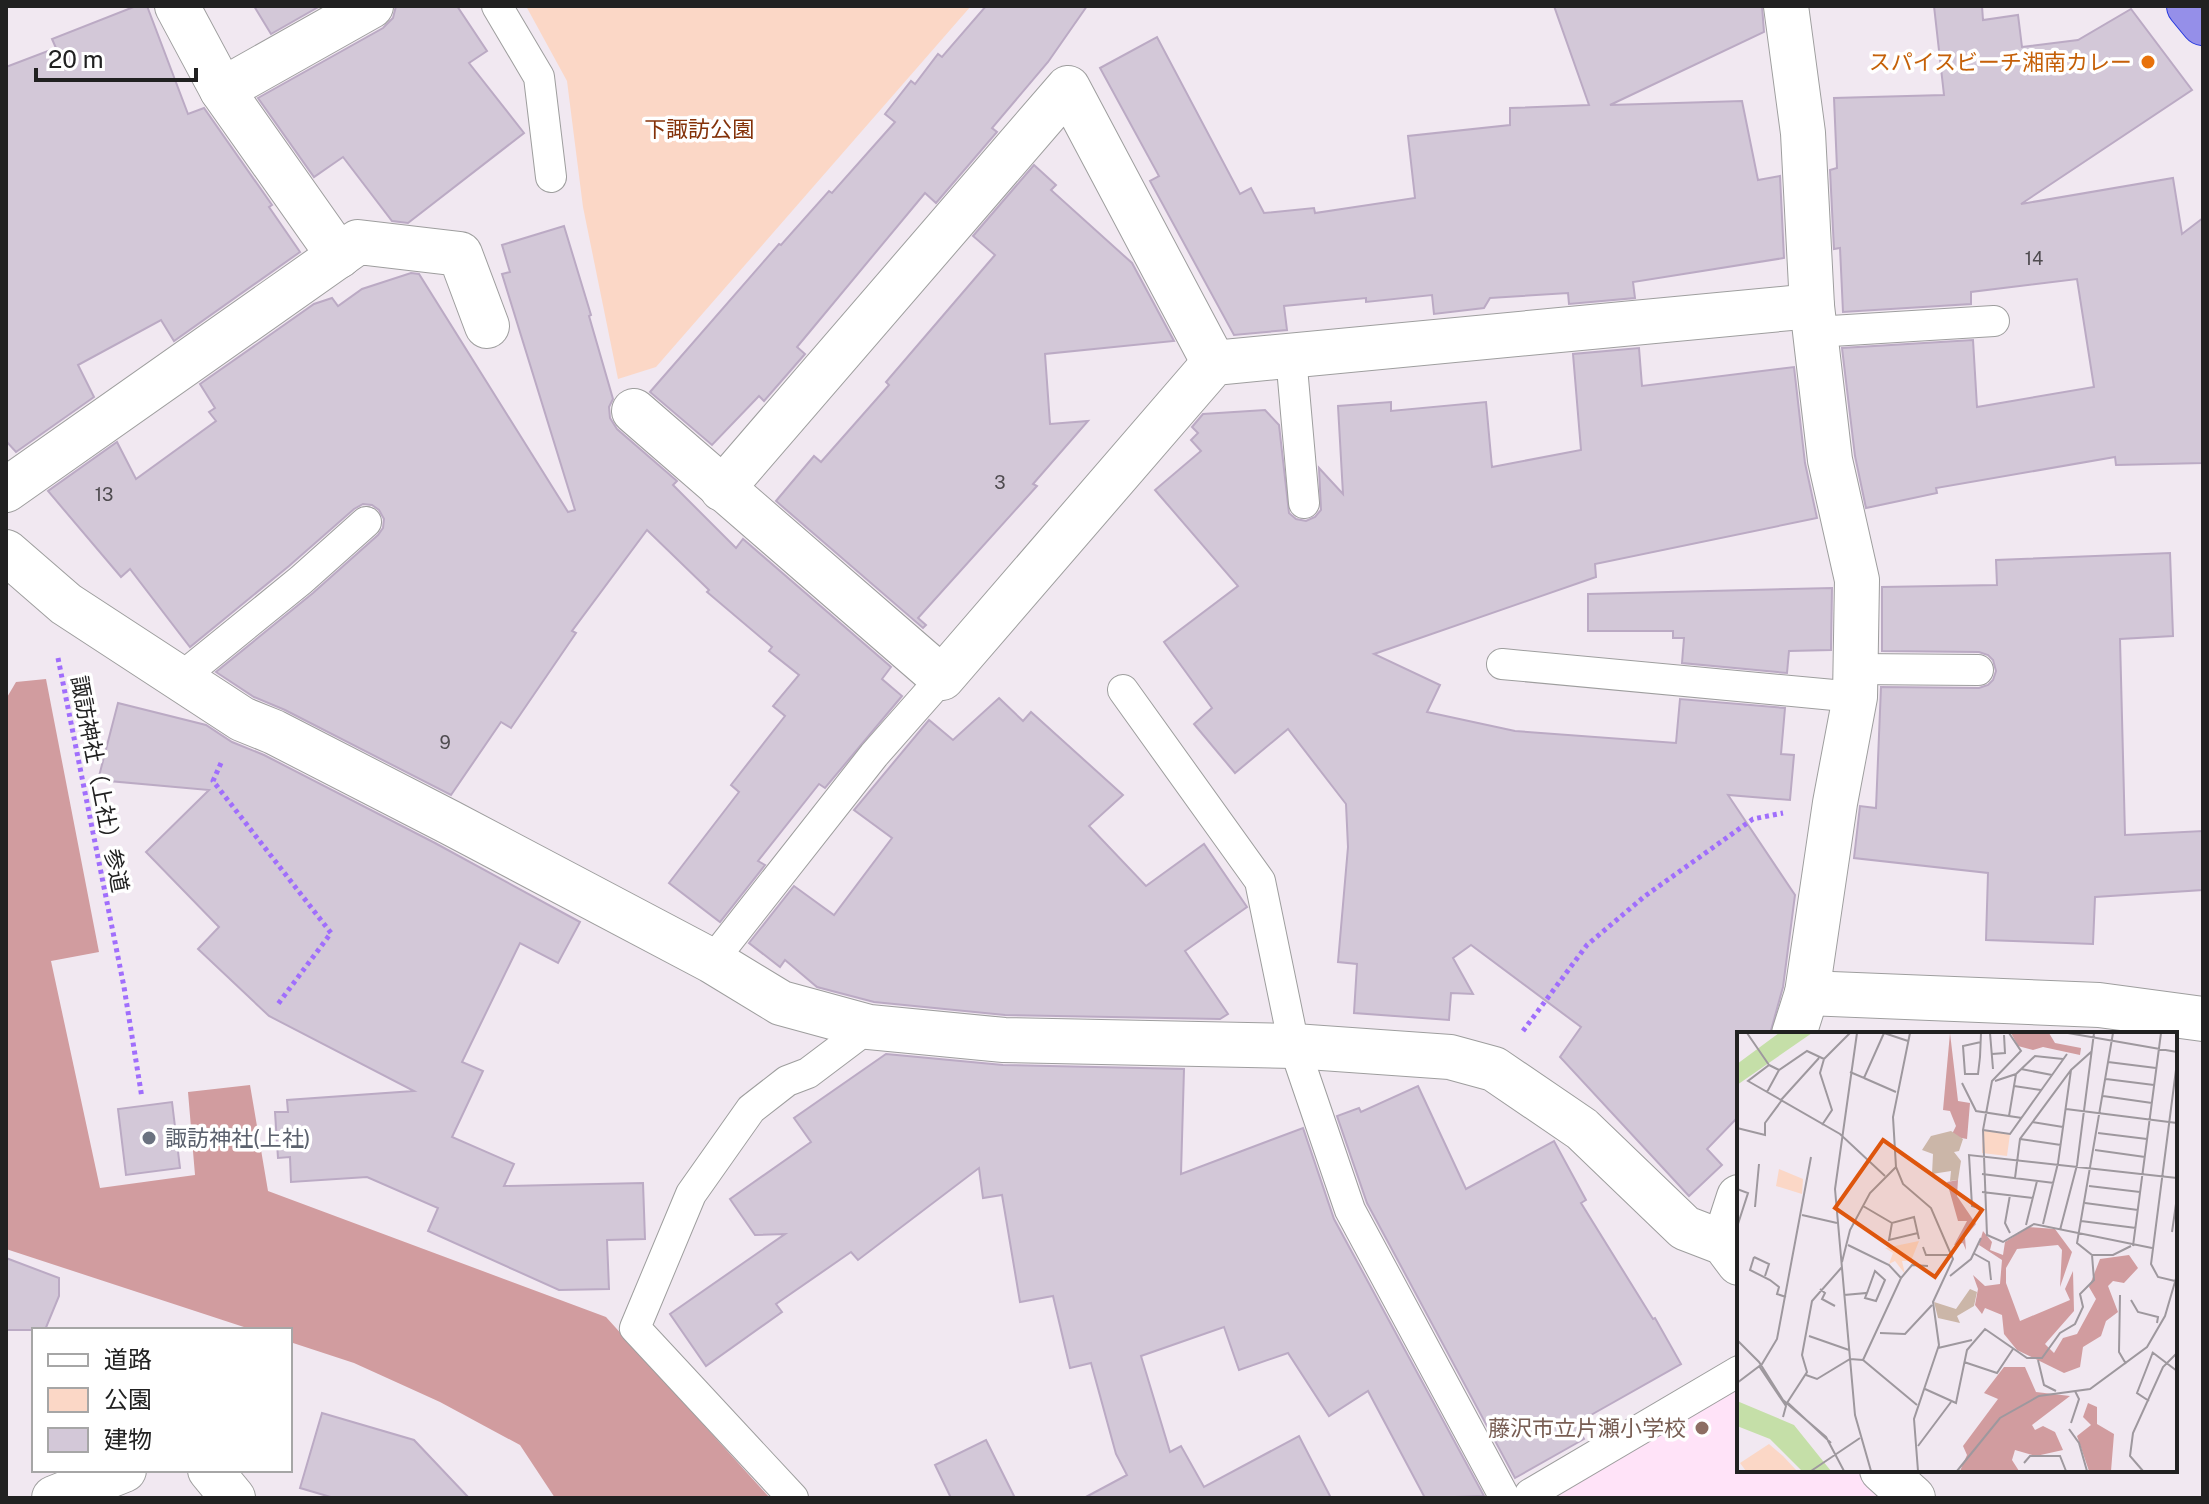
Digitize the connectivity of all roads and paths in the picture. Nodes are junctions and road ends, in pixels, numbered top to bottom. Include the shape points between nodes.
1 (177, 6) edge
2 (371, 6) edge
3 (497, 6) edge
4 (1786, 6) edge
5 (2189, 6) edge
6 (2203, 23) edge
7 (222, 90) junction
8 (551, 177) dead end
9 (339, 256) junction
10 (1813, 319) junction
11 (1994, 321) dead end
12 (487, 326) dead end
13 (1291, 356) junction
14 (1214, 363) junction
15 (634, 411) dead end
16 (722, 489) junction
17 (6, 490) edge
18 (1304, 503) dead end
19 (366, 522) dead end
20 (6, 552) edge
21 (44, 587) junction
22 (1502, 664) dead end
23 (1978, 670) dead end
24 (942, 678) junction
25 (178, 680) junction
26 (1855, 683) junction
27 (1123, 690) dead end
28 (213, 781) dead end
29 (1835, 803) junction
30 (712, 961) junction
31 (1807, 993) junction
32 (278, 1004) dead end
33 (2203, 1019) edge
34 (869, 1027) junction
35 (1795, 1032) edge
36 (1294, 1046) junction
37 (1494, 1069) junction
38 (142, 1098) dead end
39 (1737, 1211) edge
40 (1731, 1253) edge
41 (1737, 1372) edge
42 (119, 1472) edge
43 (212, 1472) edge
44 (1884, 1472) edge
45 (1522, 1497) edge
46 (54, 1498) edge
47 (233, 1498) edge
48 (793, 1498) edge
49 (1913, 1498) edge

1 - 7 street
2 - 7 street
3 - 8 lane via 539,77
4 - 10 street via 1803,133
5 - 6 highway
7 - 9 street
9 - 12 street via 358,242 460,254
9 - 17 street
10 - 11 lane
10 - 13 street
10 - 26 street via 1830,460 1857,580
13 - 14 street
13 - 18 lane
14 - 16 street via 1068,88
14 - 24 street
15 - 16 street
16 - 24 street
19 - 25 lane
20 - 21 street
21 - 25 street
21 - 38 path, 諏訪神社（上社）参道
22 - 26 lane
23 - 26 lane
24 - 30 lane via 874,755
25 - 30 street via 242,719
26 - 29 street
27 - 36 lane via 1260,881
28 - 32 path via 331,933
29 - 31 street
29 - 37 path via 1753,819 1645,896 1587,945
30 - 34 street via 781,1003
31 - 33 street via 2099,1005
31 - 35 street
34 - 36 street via 1004,1040
34 - 48 lane via 751,1109 691,1194 635,1328
36 - 37 street via 1450,1057
36 - 45 lane via 1350,1210
37 - 40 street via 1582,1129 1685,1228
39 - 40 street
41 - 45 lane
42 - 46 street
43 - 47 street
44 - 49 street

